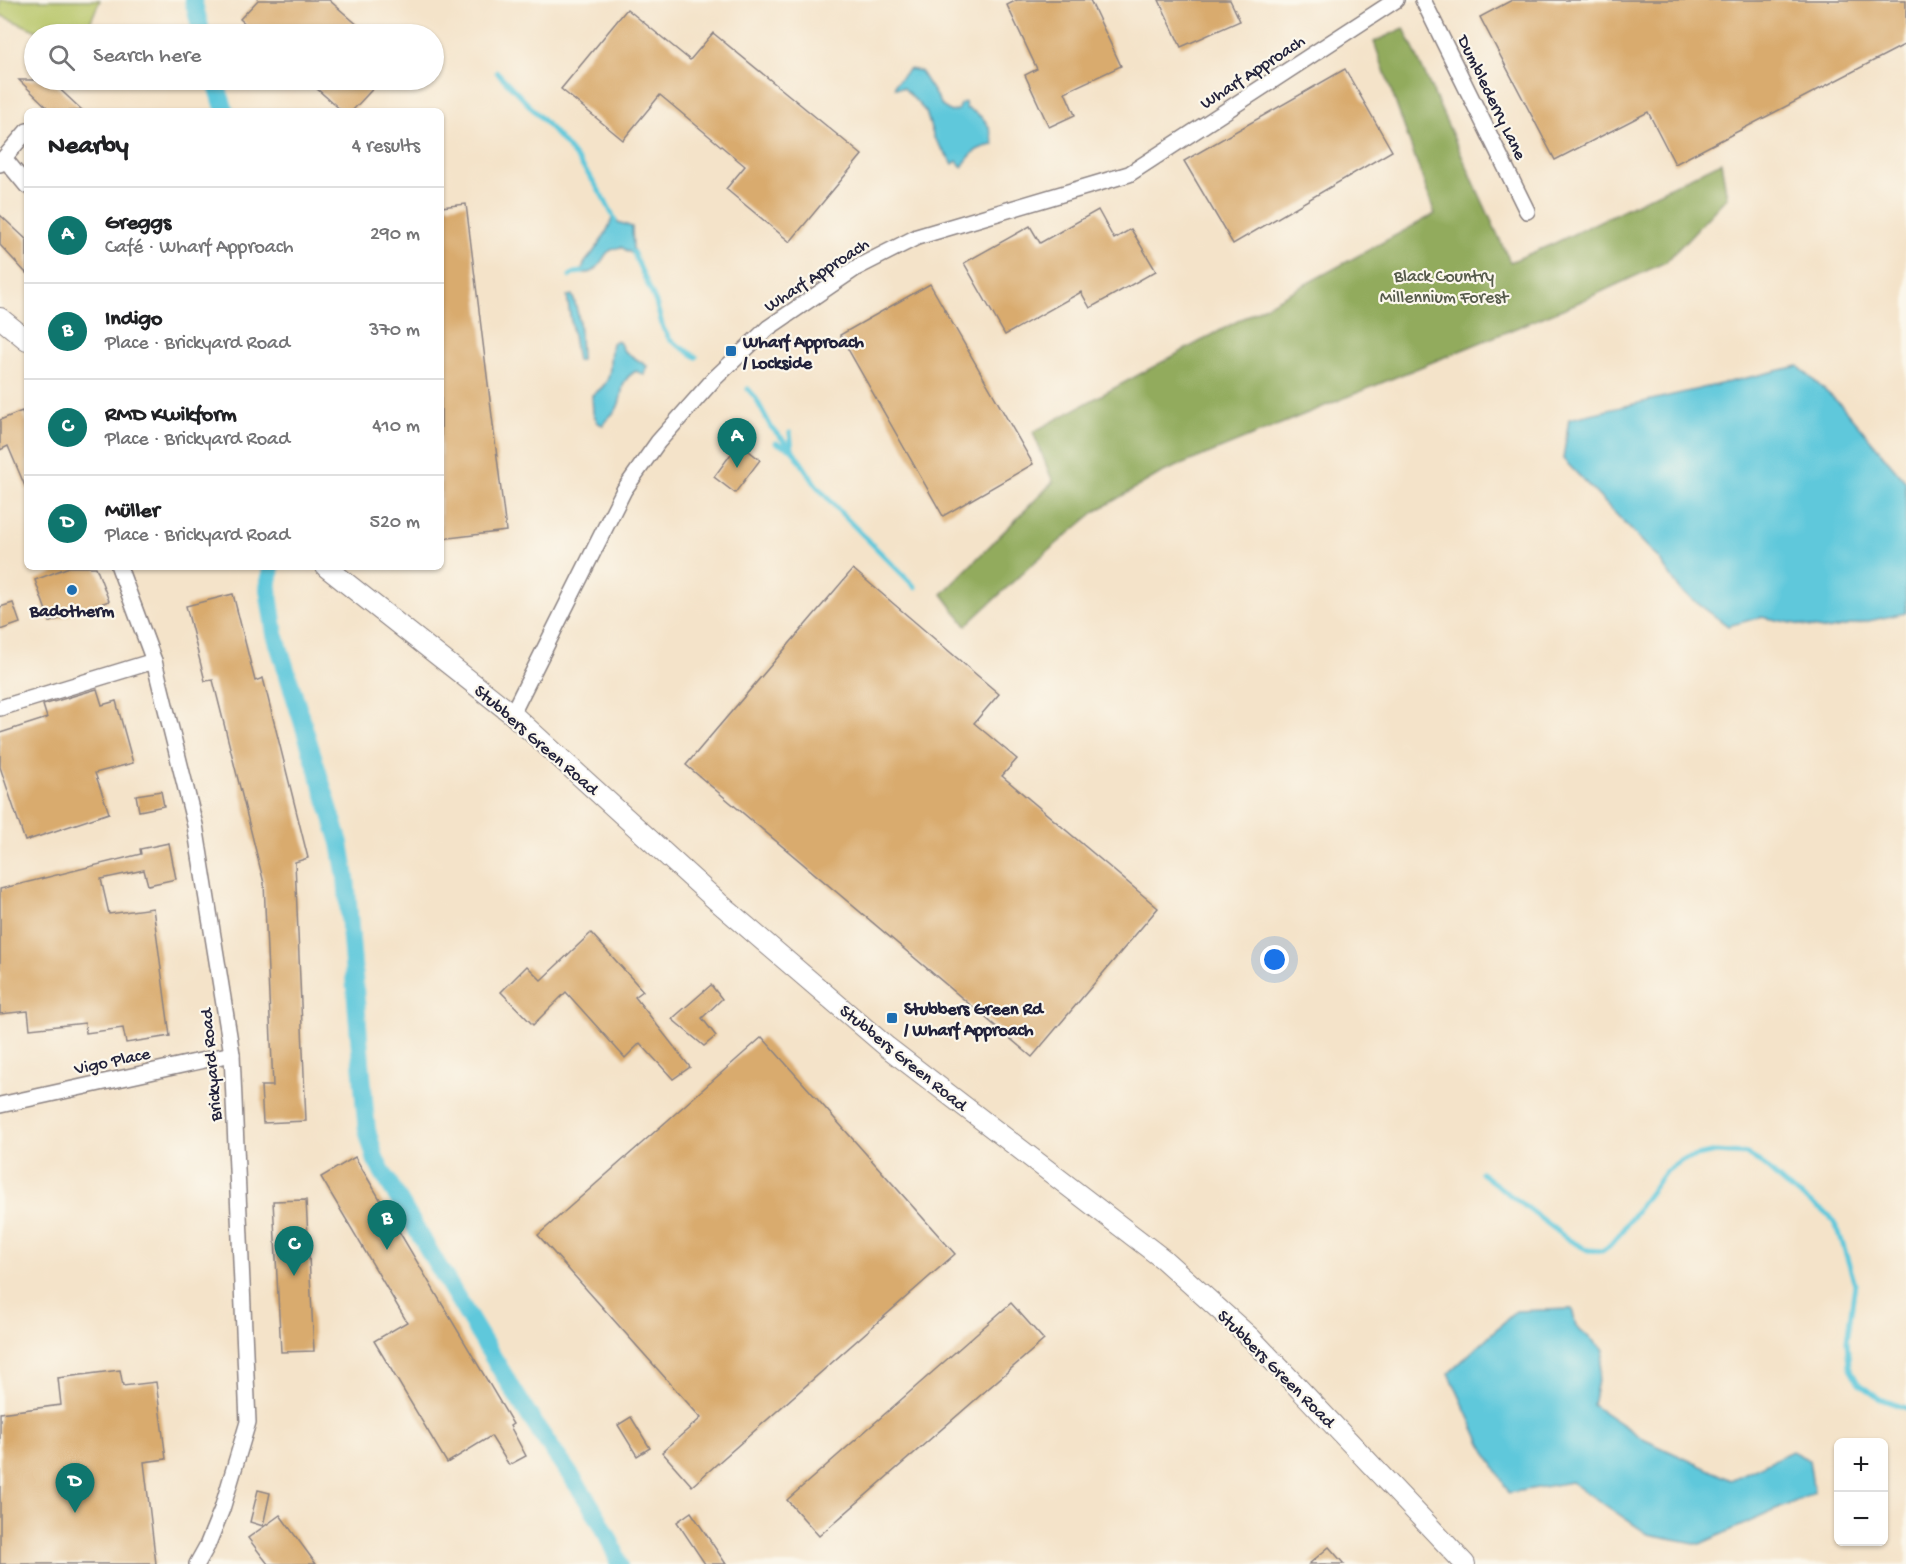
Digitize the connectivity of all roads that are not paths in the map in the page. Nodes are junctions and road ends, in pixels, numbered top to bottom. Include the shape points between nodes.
1 (1396, 0) edge
2 (1423, 0) edge
3 (24, 135) edge
4 (2, 161) edge
5 (24, 183) edge
6 (1527, 211) dead end
7 (0, 318) edge
8 (24, 338) edge
9 (120, 570) edge
10 (330, 570) edge
11 (154, 662) junction
12 (0, 708) edge
13 (512, 714) junction
14 (232, 1054) junction
15 (0, 1104) edge
16 (197, 1564) edge
17 (1465, 1564) edge

1 - 13 street, Wharf Approach via 1129,174 917,237 856,268 768,328 688,408 624,490
2 - 6 street, Dumblederry Lane
3 - 4 street
4 - 5 street
7 - 8 street
9 - 11 street, Brickyard Road
10 - 13 street, Stubbers Green Road
11 - 12 street
11 - 14 street, Brickyard Road via 195,825
13 - 17 street, Stubbers Green Road via 718,902 870,1031 1163,1259 1243,1331
14 - 15 street, Vigo Place
14 - 16 street, Brickyard Road via 248,1422 222,1509

